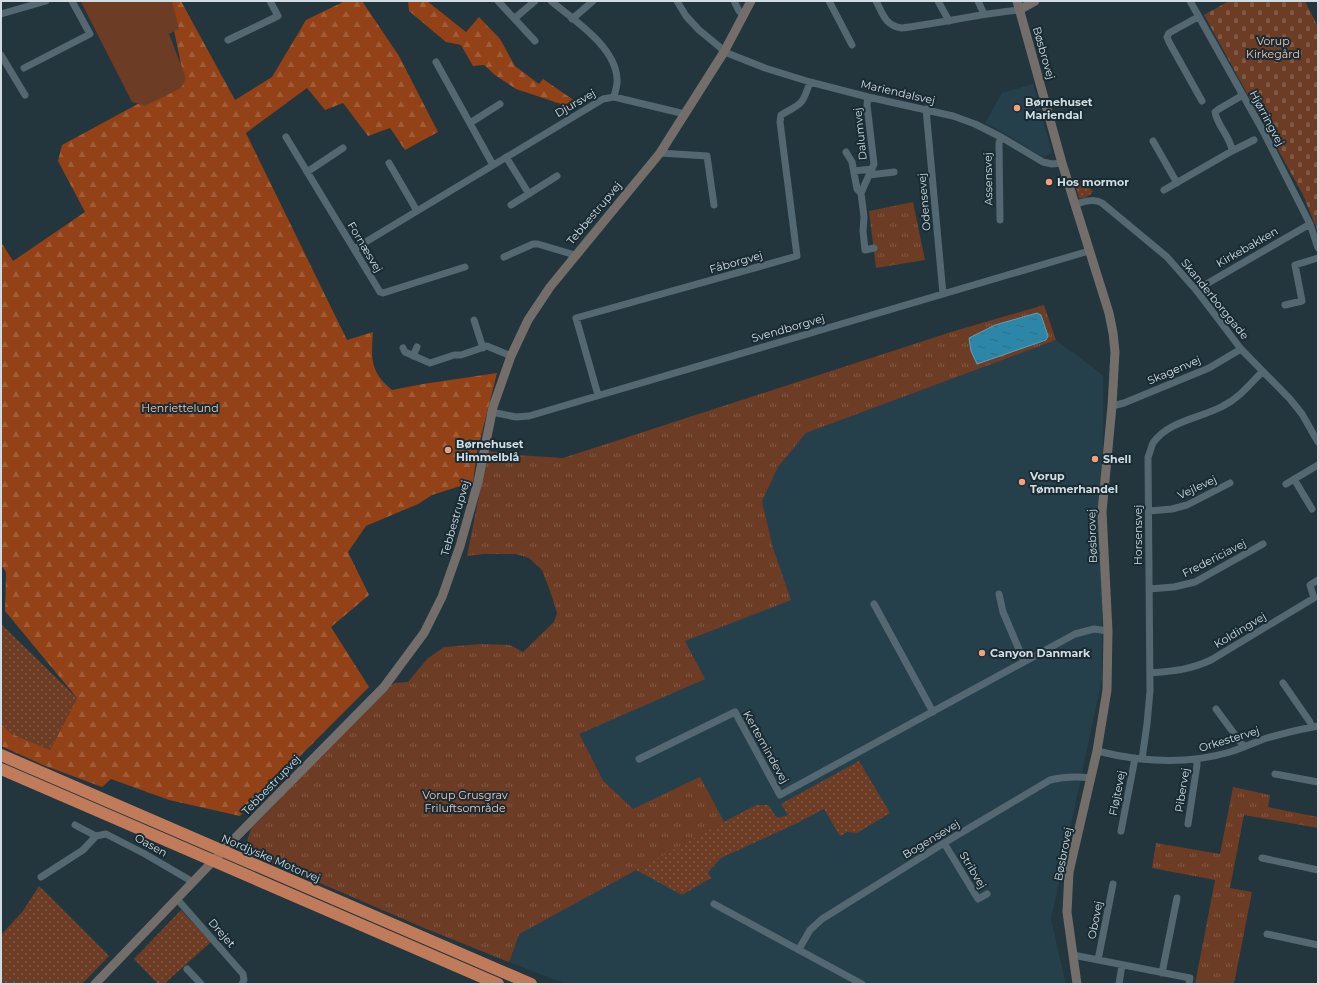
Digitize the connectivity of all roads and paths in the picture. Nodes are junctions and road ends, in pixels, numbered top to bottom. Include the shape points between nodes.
1 (46, 1) edge
2 (72, 1) edge
3 (270, 1) edge
4 (498, 1) edge
5 (535, 1) edge
6 (551, 1) edge
7 (593, 1) edge
8 (677, 1) edge
9 (734, 1) edge
10 (751, 1) edge
11 (829, 1) edge
12 (876, 1) edge
13 (938, 1) edge
14 (978, 1) edge
15 (1035, 1) edge
16 (1190, 1) edge
17 (37, 2) edge
18 (1018, 5) edge
19 (1, 14) edge
20 (984, 14) junction
21 (744, 15) junction
22 (1198, 17) junction
23 (515, 18) junction
24 (572, 19) junction
25 (949, 21) junction
26 (228, 40) dead end
27 (536, 41) dead end
28 (852, 45) dead end
29 (724, 52) junction
30 (1, 55) edge
31 (436, 62) dead end
32 (24, 68) dead end
33 (810, 82) junction
34 (25, 95) dead end
35 (1242, 95) junction
36 (614, 97) junction
37 (868, 97) junction
38 (1202, 101) dead end
39 (500, 104) dead end
40 (926, 109) junction
41 (685, 114) junction
42 (470, 123) junction
43 (286, 137) dead end
44 (1001, 137) junction
45 (1254, 140) dead end
46 (1154, 141) dead end
47 (343, 148) dead end
48 (1232, 151) junction
49 (846, 152) dead end
50 (660, 153) junction
51 (506, 157) junction
52 (1062, 163) junction
53 (389, 164) dead end
54 (493, 165) junction
55 (854, 171) junction
56 (307, 172) junction
57 (870, 172) junction
58 (894, 172) dead end
59 (557, 176) dead end
60 (1177, 183) junction
61 (1164, 190) dead end
62 (861, 192) junction
63 (529, 194) junction
64 (1075, 204) junction
65 (511, 205) dead end
66 (714, 205) dead end
67 (417, 211) junction
68 (1000, 220) dead end
69 (1310, 224) junction
70 (874, 248) dead end
71 (1318, 248) edge
72 (354, 249) junction
73 (1089, 251) junction
74 (575, 255) junction
75 (504, 257) dead end
76 (1318, 258) edge
77 (465, 267) dead end
78 (1196, 290) junction
79 (944, 294) junction
80 (1285, 305) dead end
81 (474, 320) dead end
82 (417, 347) dead end
83 (403, 348) dead end
84 (483, 348) junction
85 (1241, 349) junction
86 (414, 356) junction
87 (511, 356) junction
88 (1262, 372) junction
89 (598, 395) junction
90 (1112, 406) junction
91 (491, 412) junction
92 (1318, 441) edge
93 (1318, 465) edge
94 (1294, 479) junction
95 (1230, 483) dead end
96 (1286, 484) dead end
97 (1312, 509) dead end
98 (1149, 510) junction
99 (1263, 544) dead end
100 (1318, 580) edge
101 (1149, 589) junction
102 (999, 594) dead end
103 (874, 604) dead end
104 (1108, 631) junction
105 (1024, 661) junction
106 (1150, 673) junction
107 (1283, 683) dead end
108 (1216, 709) dead end
109 (933, 712) junction
110 (1315, 727) edge
111 (1244, 747) junction
112 (1097, 751) junction
113 (1, 755) edge
114 (640, 759) dead end
115 (1138, 759) junction
116 (1196, 760) junction
117 (1, 769) edge
118 (1275, 774) dead end
119 (1091, 778) junction
120 (1318, 782) edge
121 (1188, 824) dead end
122 (75, 825) dead end
123 (1121, 831) dead end
124 (96, 836) junction
125 (944, 843) junction
126 (1262, 858) dead end
127 (1318, 870) edge
128 (41, 878) dead end
129 (196, 879) junction
130 (1113, 884) dead end
131 (987, 894) dead end
132 (1177, 898) dead end
133 (177, 900) junction
134 (714, 904) dead end
135 (1266, 934) dead end
136 (1318, 945) edge
137 (799, 949) junction
138 (1073, 955) junction
139 (1098, 960) junction
140 (1122, 965) junction
141 (187, 969) dead end
142 (1162, 973) junction
143 (95, 984) edge
144 (201, 984) edge
145 (242, 984) edge
146 (498, 984) edge
147 (531, 984) edge
148 (862, 984) edge
149 (1077, 984) edge
150 (1119, 984) edge
151 (1189, 984) edge

1 - 17 street
2 - 32 street via 90,34
3 - 26 street via 278,16
4 - 23 street
5 - 23 street
6 - 24 street
7 - 24 street
8 - 29 street, Mariendalsvej via 698,30
9 - 21 street
10 - 21 street, Tebbestrupvej
11 - 28 street
12 - 25 street via 887,23 894,28
13 - 25 street
14 - 20 street
15 - 18 street
16 - 22 street, Hjørringvej
17 - 19 street
18 - 20 street
18 - 52 street, Bøsbrovej
20 - 25 street
21 - 29 street, Tebbestrupvej
22 - 35 street, Hjørringvej
22 - 38 street via 1169,33 1167,37
23 - 27 street
24 - 36 street via 611,56 618,80
29 - 33 street, Mariendalsvej
29 - 41 street, Tebbestrupvej
30 - 34 street
31 - 42 street
33 - 37 street, Mariendalsvej
33 - 89 street, Fåborgvej via 805,98 799,106 781,115 780,122 797,256 576,318
35 - 48 street via 1215,112
35 - 69 street, Hjørringvej
36 - 41 street
36 - 51 street, Djursvej via 597,102
37 - 40 street, Mariendalsvej
37 - 57 street, Dalumvej via 874,164
39 - 42 street
40 - 44 street, Mariendalsvej via 976,124
40 - 79 street, Odensevej
41 - 50 street, Tebbestrupvej
42 - 54 street
43 - 56 street, Fornæsvej
44 - 52 street, Mariendalsvej via 1043,162
44 - 68 street, Assensvej
45 - 48 street
46 - 60 street
47 - 56 street
48 - 60 street
49 - 55 street, Dalumvej
50 - 66 street via 707,156
50 - 74 street, Tebbestrupvej
51 - 54 street, Djursvej
51 - 63 street
52 - 64 street, Bøsbrovej
53 - 67 street
54 - 67 street, Djursvej
55 - 57 street, Dalumvej
55 - 62 street, Dalumvej via 857,189
56 - 72 street, Fornæsvej
57 - 58 street, Dalumvej
57 - 62 street, Dalumvej
59 - 63 street
60 - 61 street
62 - 70 street, Dalumvej via 865,250
63 - 65 street
64 - 73 street, Bøsbrovej
64 - 78 street, Skanderborggade via 1095,200 1102,203 1167,257
67 - 72 street, Djursvej
69 - 71 street, Hjørringvej
69 - 78 street, Kirkebakken
72 - 77 street, Fornæsvej via 383,293
73 - 79 street, Svendborgvej
73 - 90 street, Bøsbrovej via 1105,298 1113,333 1115,352
74 - 75 street via 533,244
74 - 87 street, Tebbestrupvej via 528,320
76 - 80 street via 1295,264 1302,301
78 - 85 street, Skanderborggade
79 - 89 street, Svendborgvej
81 - 84 street
82 - 86 street
83 - 86 street via 405,352
84 - 86 street via 430,363
84 - 87 street via 487,346
85 - 88 street, Skanderborggade
85 - 90 street, Skagenvej via 1202,370
87 - 91 street, Tebbestrupvej
88 - 92 street, Skanderborggade via 1290,399
88 - 98 street, Horsensvej via 1228,403 1162,433 1153,444 1148,457
89 - 91 street, Svendborgvej via 529,416 516,417
90 - 104 street, Bøsbrovej via 1102,512
91 - 129 street, Tebbestrupvej via 478,482 460,546 442,597 424,633 384,686
93 - 94 street
94 - 96 street
94 - 97 street
95 - 98 street, Vejlevej via 1187,505 1172,510
98 - 101 street, Horsensvej
99 - 101 street, Fredericiavej via 1195,582
100 - 106 street, Koldingvej via 1310,585 1314,598 1212,660 1176,671
101 - 106 street, Horsensvej
102 - 105 street via 1003,612
103 - 109 street
104 - 105 street, Kertemindevej via 1094,629 1075,634
104 - 112 street, Bøsbrovej via 1107,690
105 - 109 street, Kertemindevej
106 - 115 street, Horsensvej via 1147,724
107 - 110 street
108 - 111 street
109 - 114 street, Kertemindevej via 780,795 735,712
110 - 111 street, Orkestervej
111 - 116 street, Orkestervej
112 - 115 street, Orkestervej
112 - 119 street, Bøsbrovej
113 - 147 highway, Nordjyske Motorvej
115 - 116 street, Orkestervej
115 - 123 street, Fløjtevej
116 - 121 street, Pibervej
117 - 146 highway
118 - 120 street
119 - 125 street, Bogensevej via 1072,776 1050,780
119 - 138 street, Bøsbrovej via 1069,872 1067,912
122 - 124 street, Oasen
124 - 128 street via 83,850
124 - 129 street, Oasen via 106,834
125 - 131 street, Stribvej via 978,899
125 - 137 street, Bogensevej via 822,919 810,930
126 - 127 street
129 - 133 street, Tebbestrupvej
130 - 139 street, Obovej
132 - 142 street
133 - 143 street, Tebbestrupvej
133 - 145 street, Drejet via 243,974
134 - 137 street
135 - 136 street
137 - 148 street
138 - 139 street
138 - 149 street, Bøsbrovej
139 - 140 street
140 - 142 street
140 - 150 street
141 - 144 street
142 - 151 street via 1190,978

